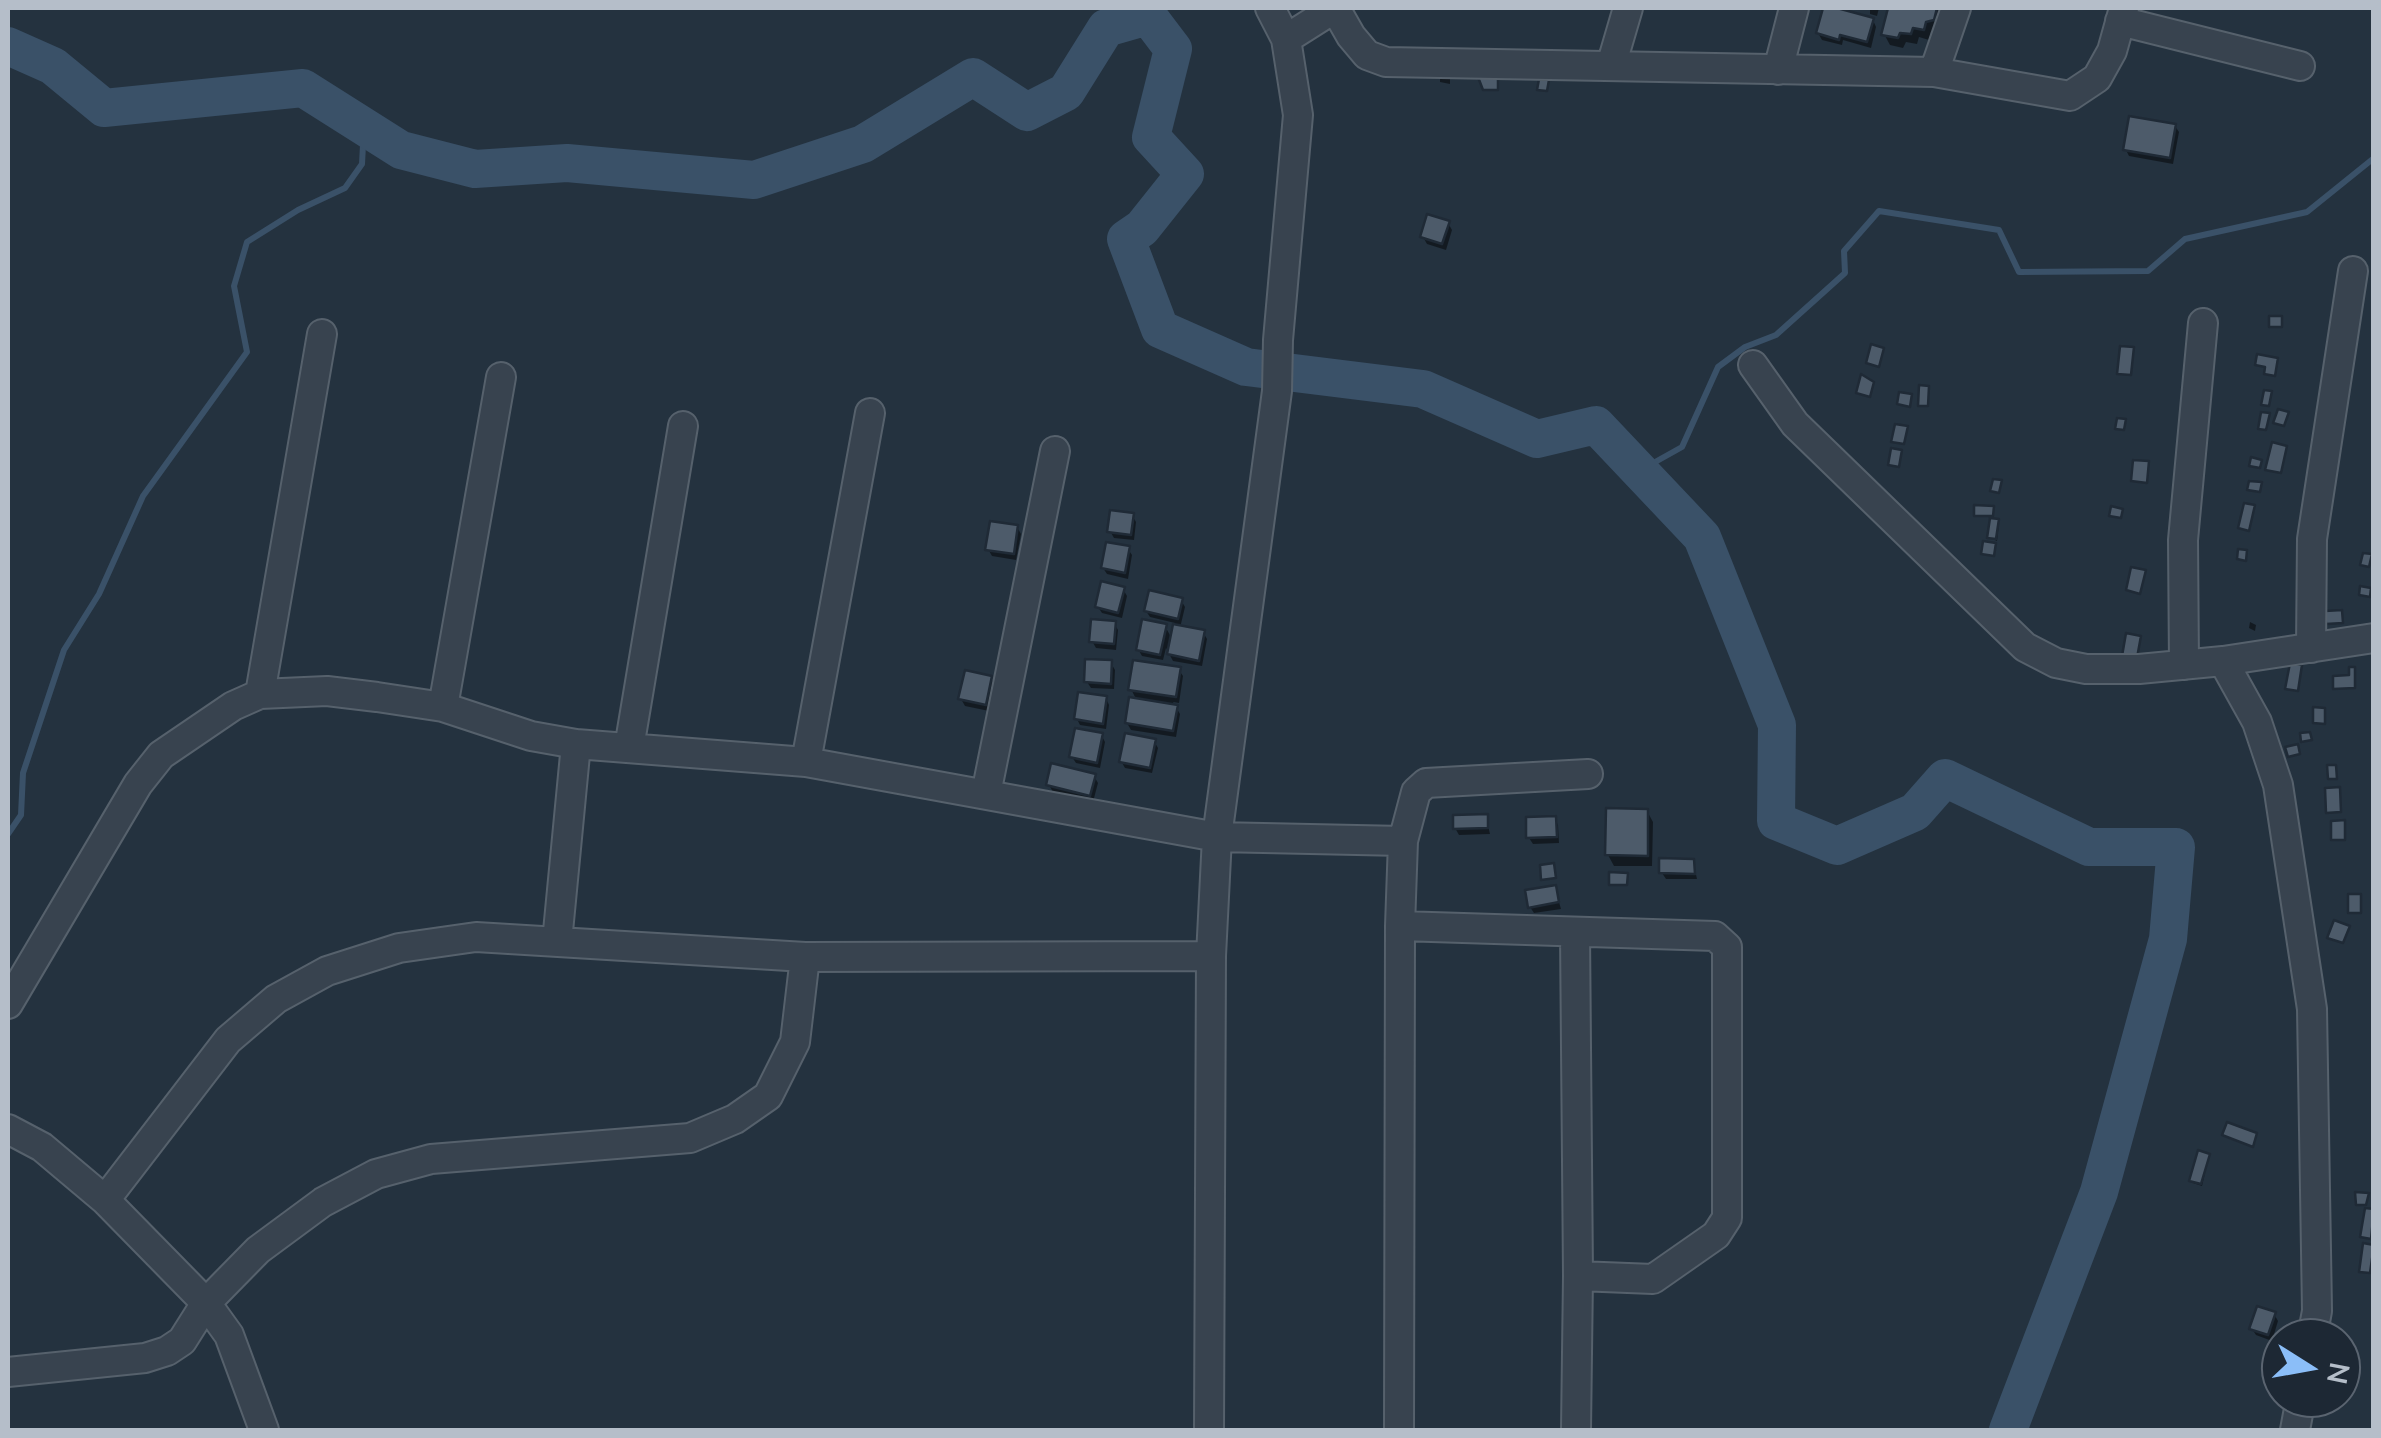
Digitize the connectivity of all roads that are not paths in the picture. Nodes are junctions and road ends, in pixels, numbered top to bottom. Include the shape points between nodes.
1 (1270, 8) edge
2 (1336, 8) edge
3 (1628, 8) edge
4 (1794, 8) edge
5 (1956, 8) edge
6 (2122, 14) edge
7 (1286, 39) junction
8 (1612, 66) junction
9 (2300, 66) dead end
10 (1778, 70) junction
11 (1934, 72) junction
12 (2353, 271) dead end
13 (2204, 322) dead end
14 (322, 334) dead end
15 (1753, 366) dead end
16 (501, 377) dead end
17 (870, 413) dead end
18 (684, 426) dead end
19 (1055, 451) dead end
20 (2374, 638) edge
21 (2311, 648) junction
22 (2224, 661) junction
23 (2184, 665) junction
24 (260, 694) junction
25 (443, 707) junction
26 (576, 744) junction
27 (629, 748) junction
28 (806, 762) junction
29 (1588, 774) dead end
30 (986, 794) junction
31 (1217, 836) junction
32 (1403, 841) junction
33 (1400, 926) junction
34 (1575, 933) junction
35 (557, 942) junction
36 (805, 956) junction
37 (1211, 956) junction
38 (8, 1004) edge
39 (8, 1129) edge
40 (104, 1200) junction
41 (1578, 1276) junction
42 (206, 1303) junction
43 (2316, 1318) edge
44 (8, 1372) edge
45 (264, 1430) edge
46 (1209, 1430) edge
47 (1399, 1430) edge
48 (1576, 1430) edge

1 - 7 street
2 - 7 street
2 - 8 street via 1367,55 1386,62
3 - 8 street
4 - 10 street
5 - 11 street
6 - 9 street
6 - 11 street via 2097,78 2070,96
7 - 31 street via 1298,114 1278,391
8 - 10 street
10 - 11 street
12 - 21 street via 2312,540
13 - 23 street via 2184,540
14 - 24 street
15 - 23 street via 1795,424 2025,647 2056,663 2086,668
16 - 25 street
17 - 28 street
18 - 27 street
19 - 30 street
20 - 21 street
21 - 22 street
22 - 23 street
22 - 43 street via 2258,722 2278,786 2312,1009
24 - 25 street via 327,691
24 - 38 street via 162,754
25 - 26 street
26 - 27 street
26 - 35 street
27 - 28 street
28 - 30 street
29 - 32 street via 1426,783 1416,792
30 - 31 street
31 - 32 street
31 - 37 street
32 - 33 street
33 - 34 street
33 - 47 street
34 - 41 street
34 - 41 street via 1714,936 1728,952 1725,1226 1652,1279
35 - 36 street
35 - 40 street via 476,937 399,948 328,971 276,999 228,1040
36 - 37 street
36 - 42 street via 795,1042 768,1096 735,1119 690,1138 431,1158 376,1174 323,1202 258,1250
37 - 46 street
39 - 40 street
40 - 42 street
41 - 48 street
42 - 44 street via 182,1340 166,1351
42 - 45 street via 229,1336

